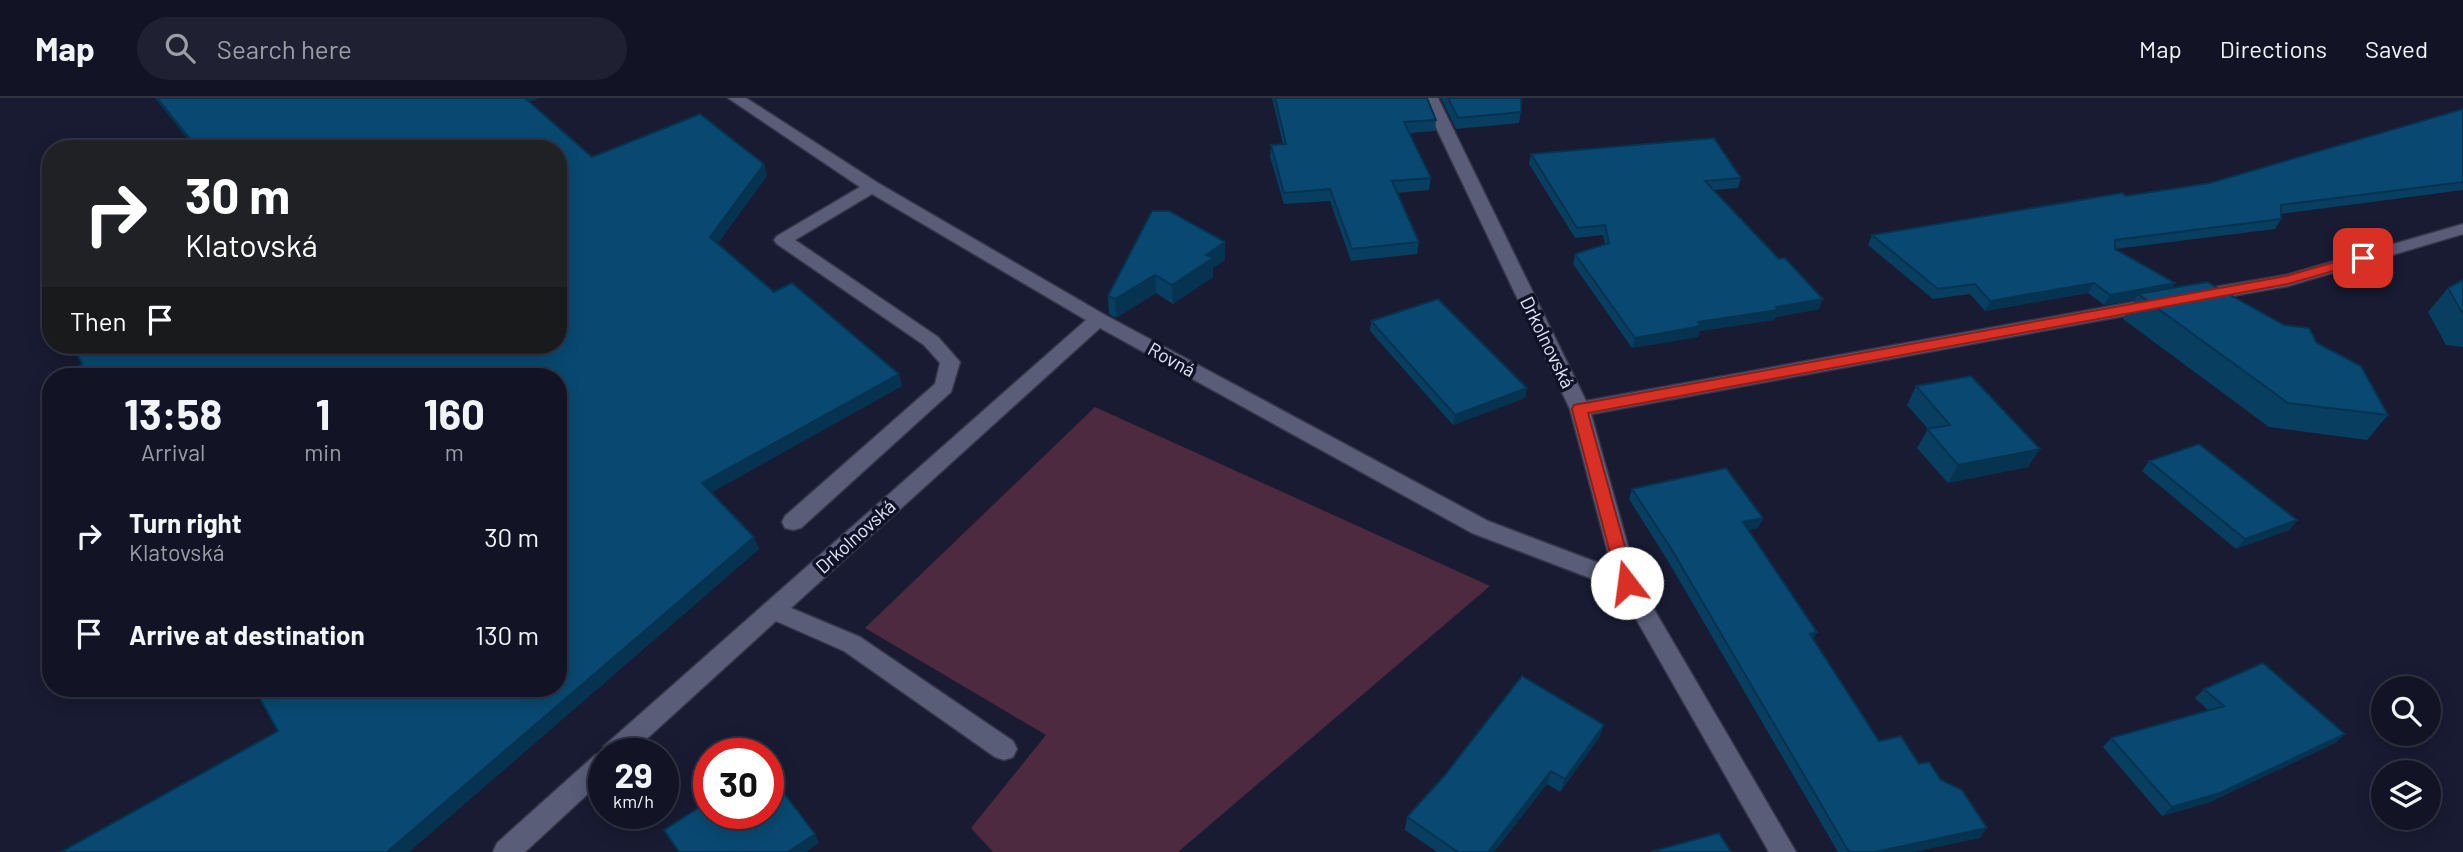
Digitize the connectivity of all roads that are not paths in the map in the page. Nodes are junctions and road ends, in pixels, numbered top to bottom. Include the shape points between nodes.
1 (736, 98) edge
2 (1430, 98) edge
3 (872, 187) junction
4 (2463, 229) edge
5 (1098, 319) junction
6 (1580, 409) junction
7 (793, 522) dead end
8 (1627, 583) junction
9 (773, 610) junction
10 (631, 738) edge
11 (1004, 749) dead end
12 (588, 778) edge
13 (506, 852) edge
14 (1783, 852) edge

1 - 3 street, Rovná
2 - 6 street, Drkolnovská
3 - 5 street, Rovná
3 - 7 street via 783,240 931,341 950,362 944,387
4 - 6 street via 2288,280
5 - 8 street, Rovná via 1480,527
5 - 9 street, Drkolnovská
6 - 8 street, Drkolnovská
8 - 14 street, Drkolnovská
9 - 10 street, Drkolnovská
9 - 11 street via 852,644
12 - 13 street

